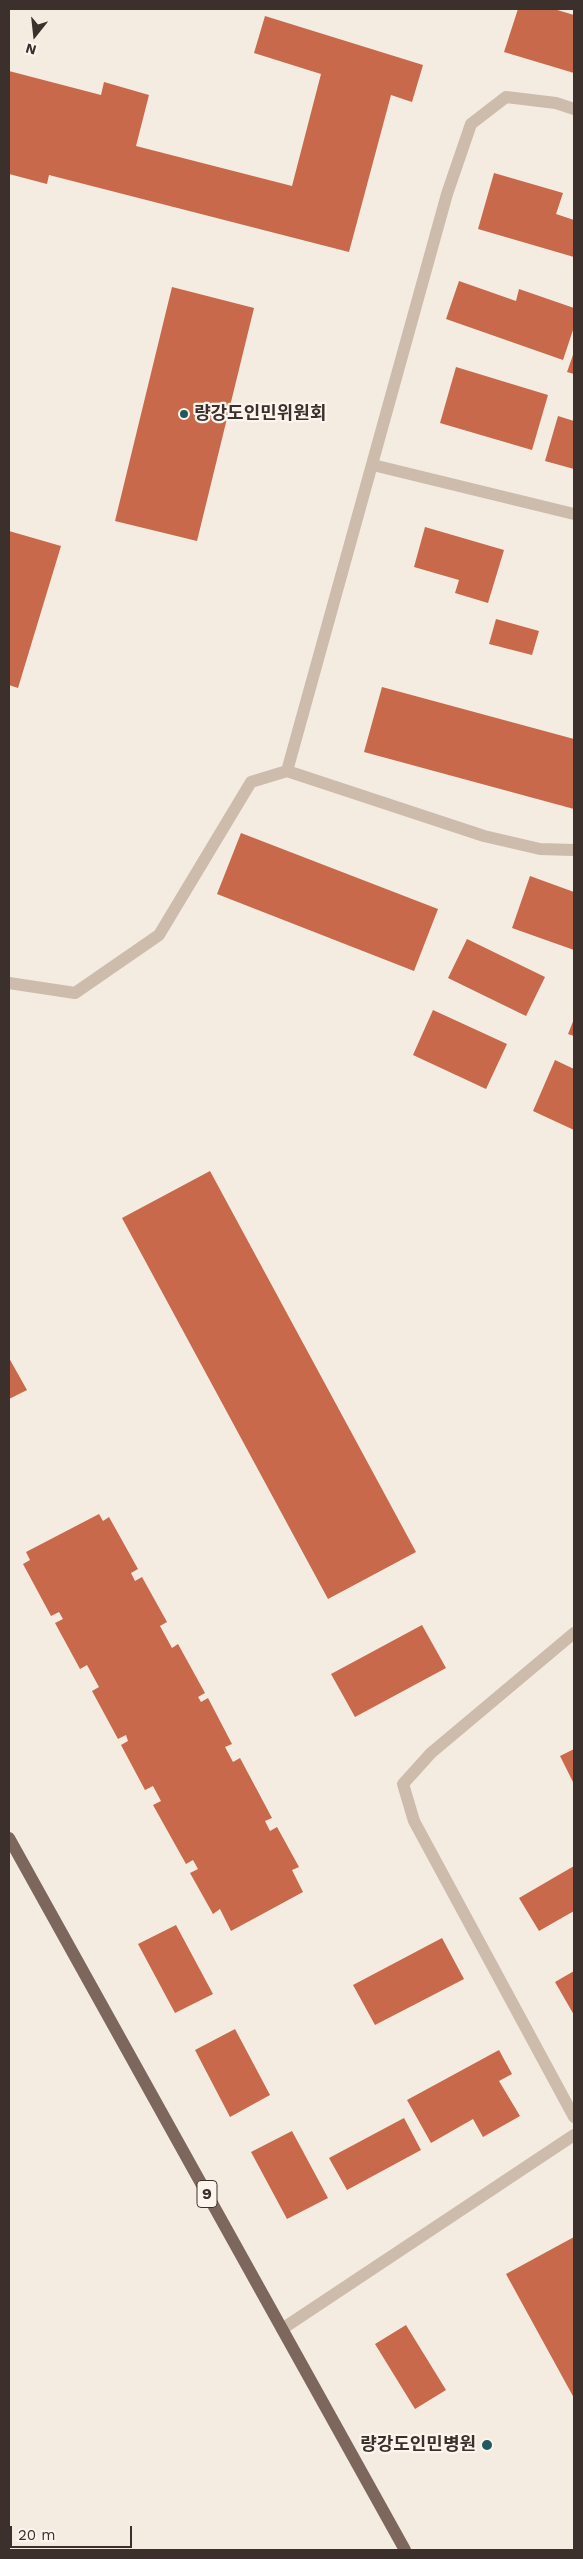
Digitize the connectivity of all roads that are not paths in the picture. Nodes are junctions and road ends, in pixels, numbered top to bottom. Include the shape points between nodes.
1 (574, 109) edge
2 (373, 465) junction
3 (574, 514) edge
4 (286, 771) junction
5 (574, 850) edge
6 (9, 983) edge
7 (574, 1632) edge
8 (9, 1838) edge
9 (574, 2117) edge
10 (574, 2135) edge
11 (282, 2329) junction
12 (405, 2550) edge

1 - 2 street via 556,103 506,97 471,124 447,194
2 - 3 street
2 - 4 street
4 - 5 street via 484,836 540,849
4 - 6 street via 250,782 160,936 76,993
7 - 9 street via 431,1753 404,1784 414,1822
8 - 11 main road, 9
10 - 11 street
11 - 12 main road, 9

